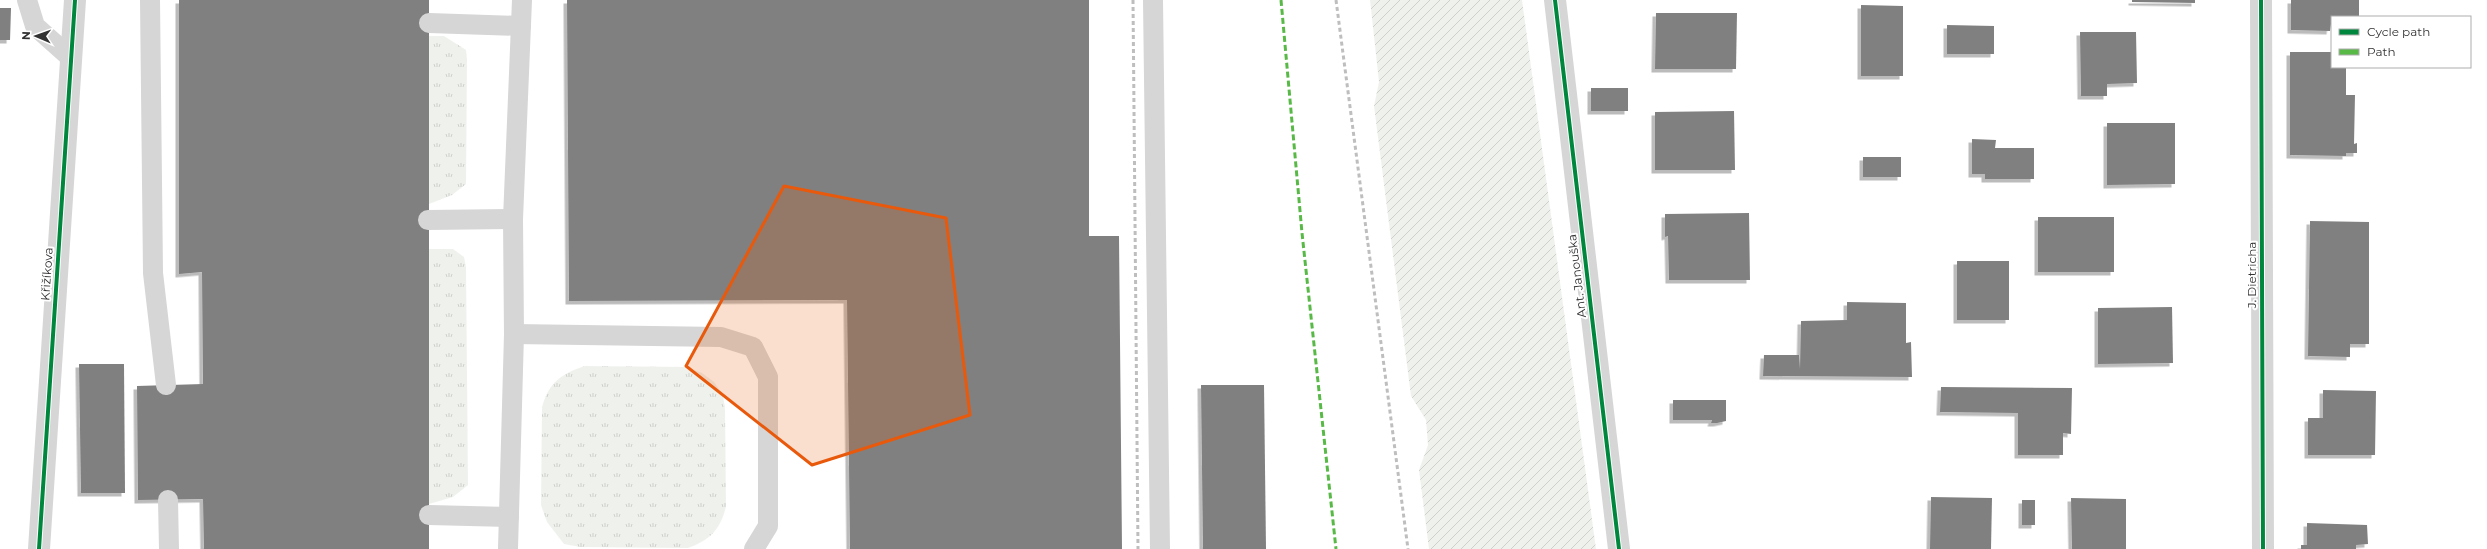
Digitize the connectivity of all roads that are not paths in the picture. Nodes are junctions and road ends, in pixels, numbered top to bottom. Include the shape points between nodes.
1 (27, 0) edge
2 (75, 0) edge
3 (150, 0) edge
4 (522, 0) edge
5 (1153, 0) edge
6 (1555, 0) edge
7 (2260, 0) edge
8 (429, 23) dead end
9 (521, 26) junction
10 (72, 58) junction
11 (513, 219) junction
12 (428, 220) dead end
13 (514, 334) junction
14 (166, 385) dead end
15 (168, 500) dead end
16 (429, 514) dead end
17 (509, 517) junction
18 (39, 549) edge
19 (169, 549) edge
20 (508, 549) edge
21 (754, 549) edge
22 (1160, 549) edge
23 (1619, 549) edge
24 (2263, 549) edge

1 - 10 lane via 35,26
2 - 10 street, Křižíkova
3 - 14 lane via 153,273
4 - 9 lane
5 - 22 lane
6 - 23 street, Ant. Janouška
7 - 24 street, J. Dietricha
8 - 9 lane
9 - 11 lane
10 - 18 street, Křižíkova
11 - 12 lane
11 - 13 lane
13 - 17 lane
13 - 21 lane via 721,336 753,347 768,377 768,526
15 - 19 lane
16 - 17 lane
17 - 20 lane

